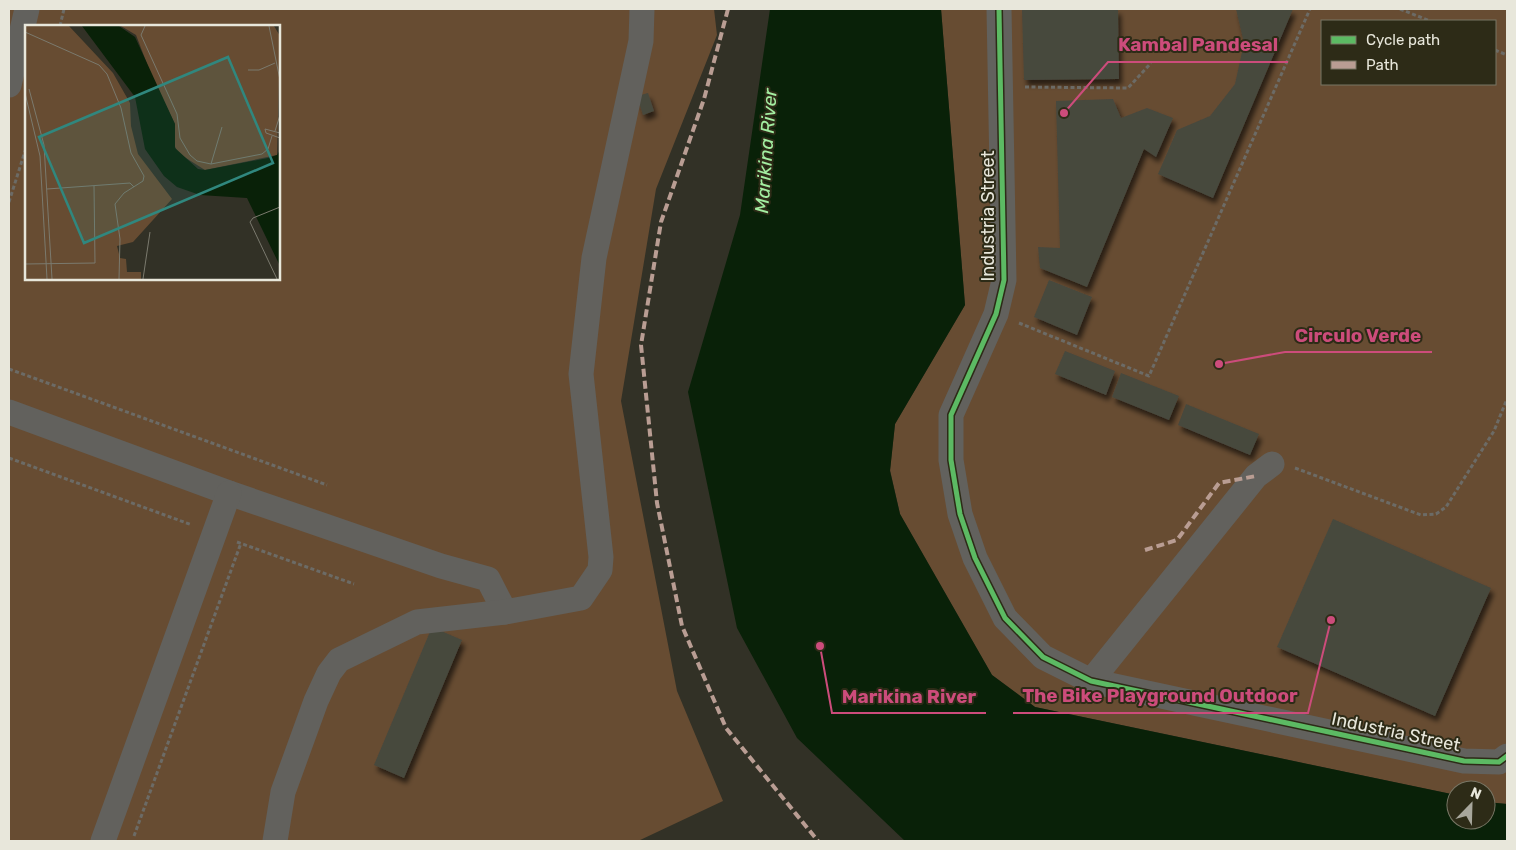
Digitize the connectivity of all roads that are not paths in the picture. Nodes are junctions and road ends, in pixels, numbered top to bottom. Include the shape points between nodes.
1 (27, 9) edge
2 (642, 9) edge
3 (999, 9) edge
4 (9, 85) edge
5 (9, 412) edge
6 (1272, 464) road end
7 (229, 493) junction
8 (505, 612) junction
9 (1091, 681) junction
10 (1507, 756) edge
11 (103, 841) edge
12 (275, 841) edge

1 - 4 street
2 - 8 street via 641,41 594,258 581,374 600,570 581,598
3 - 9 street, Industria Street via 1004,280 996,314 951,415 951,460 960,514 975,558 1005,618 1044,657
5 - 7 street
6 - 9 street via 1256,476
7 - 8 street via 488,579
7 - 11 street
8 - 12 street via 416,622 340,660 329,673 316,701 286,783
9 - 10 street, Industria Street via 1464,761 1499,762

